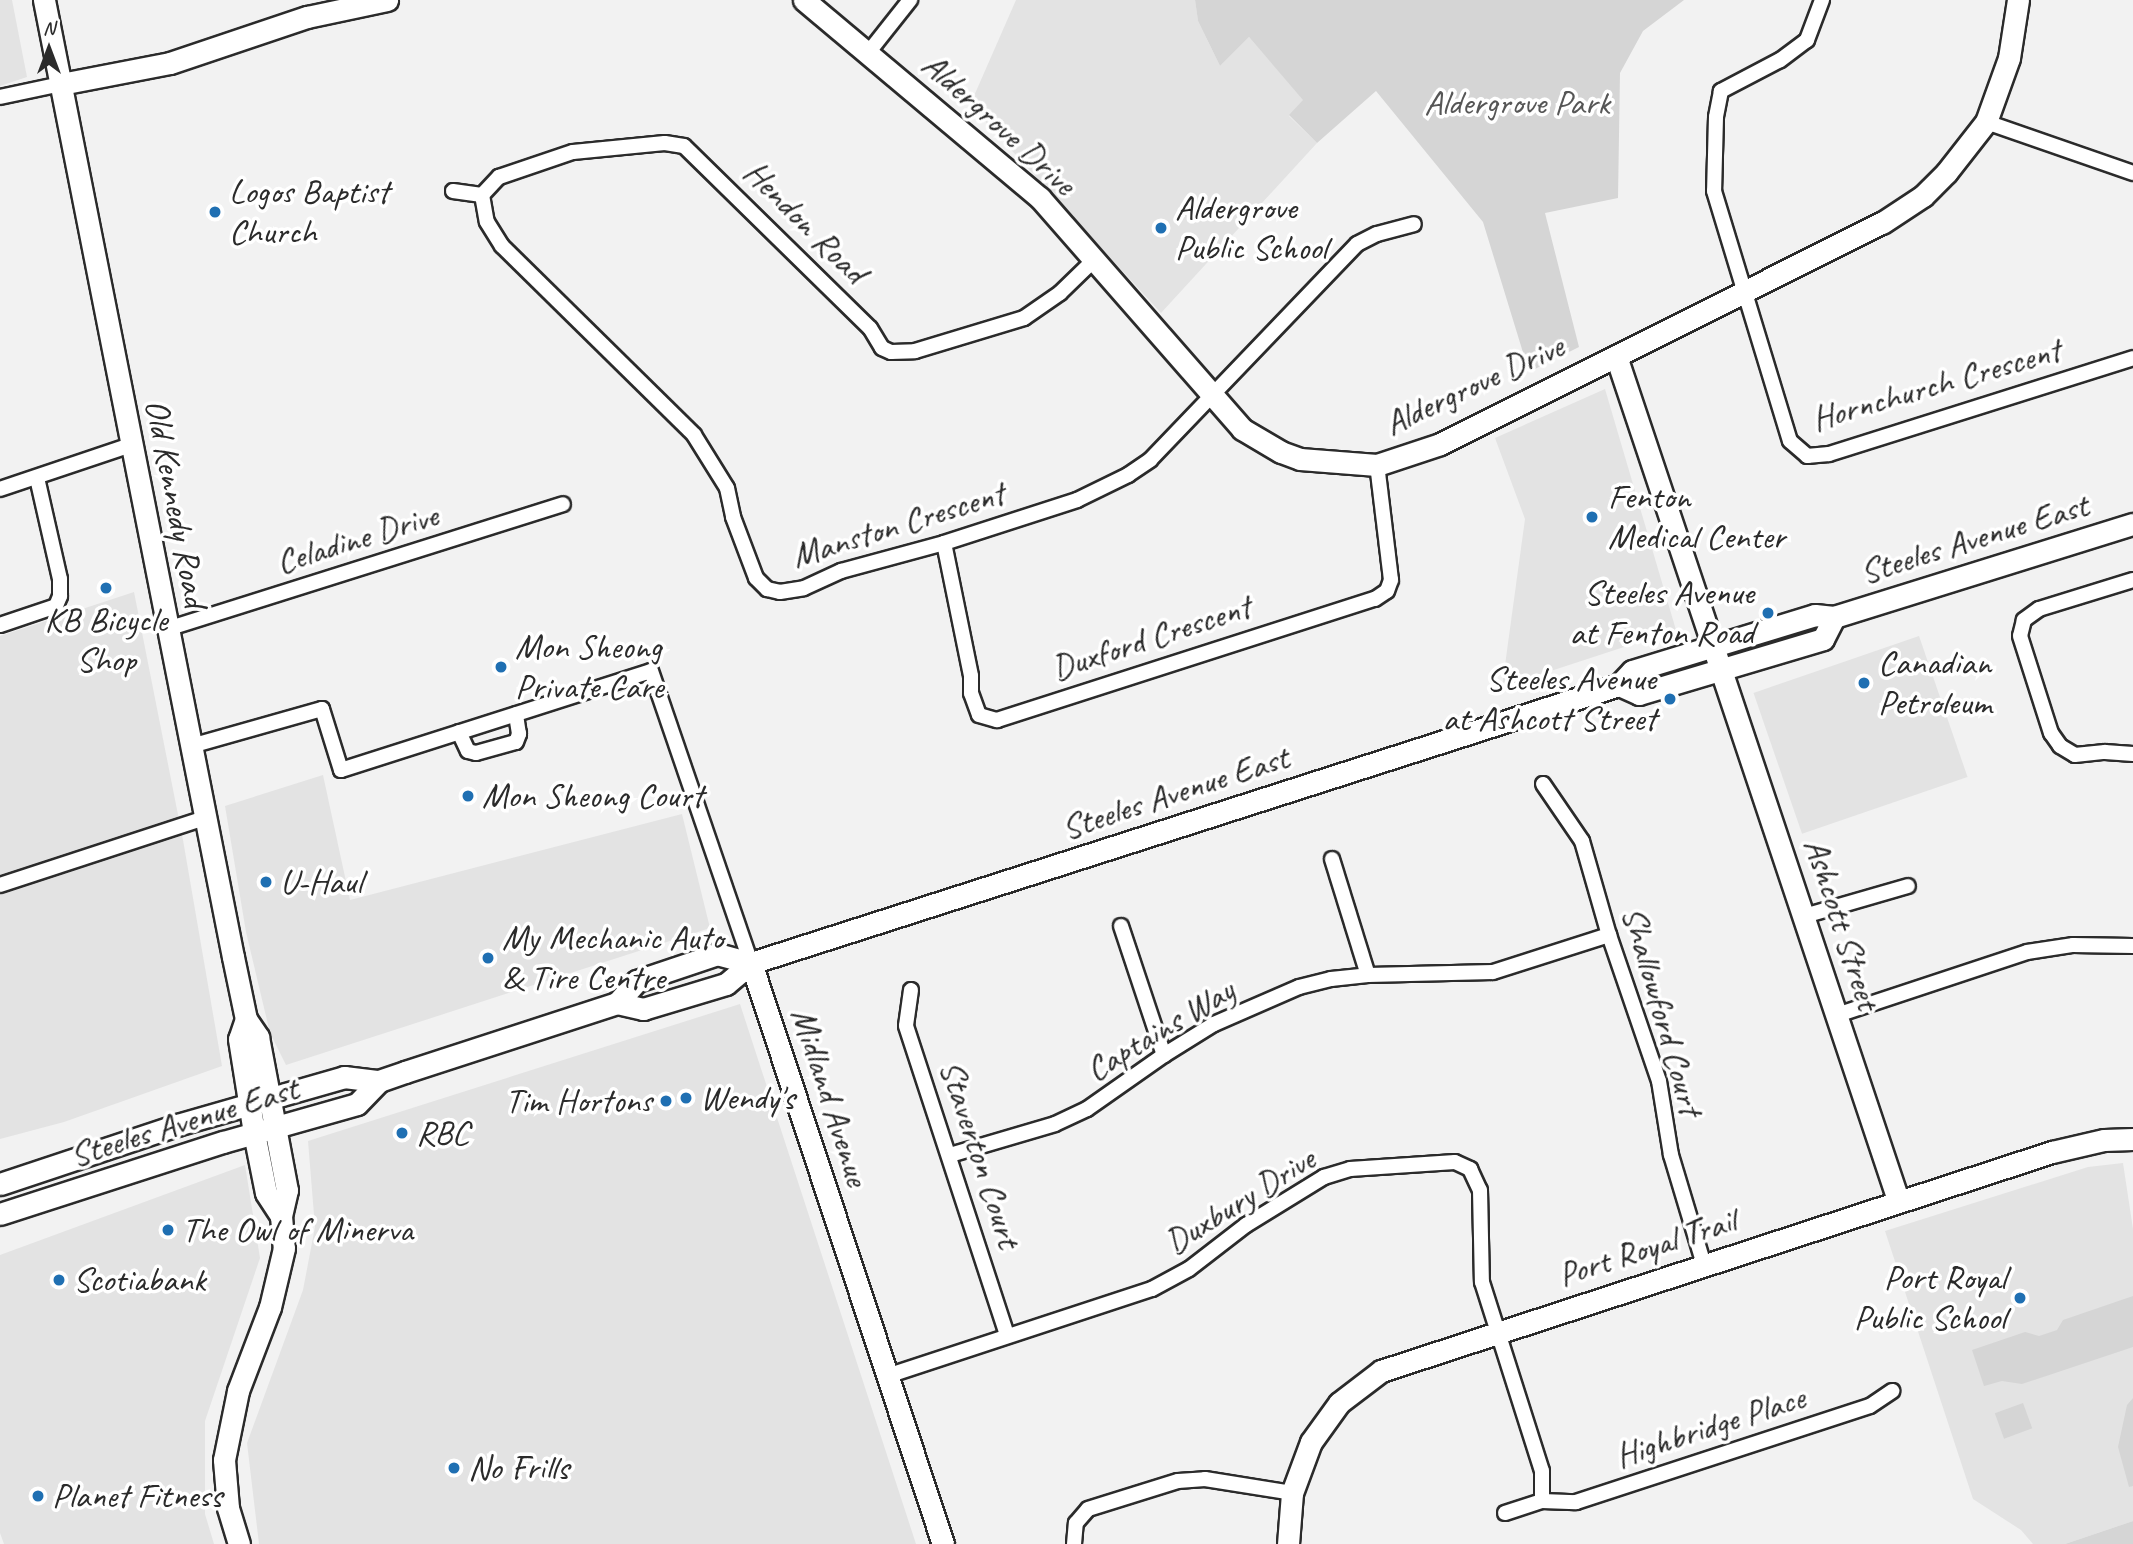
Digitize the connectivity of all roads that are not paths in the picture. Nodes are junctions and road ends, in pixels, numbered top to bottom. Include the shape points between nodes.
1 (44, 0) edge
2 (387, 0) edge
3 (804, 0) edge
4 (910, 0) edge
5 (1822, 0) edge
6 (2018, 0) edge
7 (868, 53) junction
8 (61, 84) junction
9 (0, 97) edge
10 (1986, 122) junction
11 (2133, 173) edge
12 (453, 191) dead end
13 (482, 195) junction
14 (1414, 224) dead end
15 (1094, 260) junction
16 (1746, 290) junction
17 (1616, 356) junction
18 (2133, 358) edge
19 (1210, 393) junction
20 (131, 445) junction
21 (1377, 465) junction
22 (37, 478) junction
23 (0, 489) edge
24 (563, 504) dead end
25 (2133, 524) edge
26 (944, 543) junction
27 (2133, 580) edge
28 (1834, 617) junction
29 (0, 625) edge
30 (167, 629) junction
31 (1714, 646) junction
32 (1721, 669) junction
33 (1619, 685) junction
34 (516, 714) junction
35 (459, 732) junction
36 (191, 746) junction
37 (2133, 754) edge
38 (1543, 784) dead end
39 (205, 818) junction
40 (1332, 859) dead end
41 (0, 885) edge
42 (1908, 886) dead end
43 (1804, 916) junction
44 (1121, 926) dead end
45 (1609, 935) junction
46 (2133, 946) edge
47 (751, 963) junction
48 (1368, 975) junction
49 (911, 990) dead end
50 (617, 1003) junction
51 (1837, 1015) junction
52 (1164, 1055) junction
53 (379, 1081) junction
54 (260, 1101) junction
55 (265, 1130) junction
56 (2133, 1139) edge
57 (950, 1155) junction
58 (0, 1184) edge
59 (1898, 1200) junction
60 (0, 1214) edge
61 (1704, 1265) junction
62 (1498, 1331) junction
63 (1007, 1335) junction
64 (887, 1376) junction
65 (1892, 1391) dead end
66 (1292, 1493) junction
67 (1542, 1501) junction
68 (1505, 1513) dead end
69 (239, 1544) edge
70 (943, 1544) edge
71 (1074, 1544) edge
72 (1288, 1544) edge

1 - 8 street, Old Kennedy Road
2 - 8 street via 307,17 170,63
3 - 7 street, Aldergrove Drive
4 - 7 street
5 - 16 street via 1807,40 1721,91 1714,191
6 - 10 street, Aldergrove Drive via 2009,58
7 - 15 street, Aldergrove Drive via 1015,176
8 - 9 street
8 - 20 street, Old Kennedy Road
10 - 11 street
10 - 16 street, Aldergrove Drive via 1946,173 1912,204
12 - 13 street
13 - 15 street, Hendon Road via 499,177 573,152 665,143 684,146 870,328 882,348 891,352 915,351 1024,318 1060,293
13 - 26 street, Manston Crescent via 487,222 502,246 694,435 727,488 750,565 767,589 804,588 841,571
14 - 19 street, Manston Crescent via 1357,244
15 - 19 street, Aldergrove Drive
16 - 17 street, Aldergrove Drive
16 - 18 street, Hornchurch Crescent via 1790,441 1807,456 1853,448
17 - 21 street, Aldergrove Drive via 1440,444
17 - 31 street, Ashcott Street
19 - 21 street, Aldergrove Drive via 1242,429 1280,452 1300,459
19 - 26 street, Manston Crescent via 1150,460 1128,475 1077,500
20 - 22 street
20 - 30 street, Old Kennedy Road
21 - 26 street, Duxford Crescent via 1391,580 1387,591 1376,599 997,720 979,715 971,693
22 - 23 street
22 - 29 street via 60,596 57,606
24 - 30 street, Celadine Drive
25 - 28 street, Steeles Avenue East
27 - 37 street via 2039,609 2024,620 2020,636 2051,733 2060,746 2075,755
28 - 31 street, Steeles Avenue East via 1815,615
28 - 32 street, Steeles Avenue East via 1823,639
30 - 36 street, Old Kennedy Road
31 - 32 street, Ashcott Street
31 - 33 street, Steeles Avenue East via 1632,671
32 - 33 street, Steeles Avenue East via 1639,694
32 - 43 street, Ashcott Street
33 - 47 street, Steeles Avenue East
34 - 35 street
34 - 35 street via 516,742 476,753 468,751
34 - 47 street, Midland Avenue via 651,671
35 - 36 street via 341,770 322,709
36 - 39 street, Old Kennedy Road
38 - 45 street, Shallowford Court via 1581,841
39 - 41 street
39 - 54 street, Old Kennedy Road via 246,1019 258,1037
40 - 48 street
42 - 43 street
43 - 51 street, Ashcott Street
44 - 52 street
45 - 48 street, Captains Way via 1493,972
45 - 61 street, Shallowford Court via 1659,1081 1671,1156
46 - 51 street via 2073,944 2027,952
47 - 50 street, Steeles Avenue East via 726,984 655,1006 643,1009
47 - 50 street, Steeles Avenue East via 717,954 637,981
47 - 64 street, Midland Avenue
48 - 52 street, Captains Way via 1299,987 1214,1024
49 - 57 street, Staverton Court via 906,1026
50 - 53 street, Steeles Avenue East
51 - 59 street, Ashcott Street
52 - 57 street, Captains Way via 1087,1109 1055,1124
53 - 54 street, Steeles Avenue East via 344,1077
53 - 55 street, Steeles Avenue East via 357,1104
54 - 55 street, Old Kennedy Road
54 - 58 street, Steeles Avenue East
55 - 60 street, Steeles Avenue East
55 - 69 street, Old Kennedy Road via 266,1193 281,1216 284,1248 270,1307 238,1391 224,1460 228,1508
56 - 59 street, Port Royal Trail via 2104,1140 2052,1152
57 - 63 street, Staverton Court
59 - 61 street, Port Royal Trail
61 - 62 street, Port Royal Trail
62 - 63 street, Duxbury Drive via 1482,1282 1480,1190 1470,1170 1455,1162 1350,1170 1324,1177 1246,1225 1166,1283
62 - 66 street, Port Royal Trail via 1398,1363 1360,1384 1320,1426
62 - 67 street via 1542,1471
63 - 64 street, Duxbury Drive
64 - 70 street, Midland Avenue
65 - 67 street, Highbridge Place via 1870,1406 1576,1502
66 - 71 street via 1205,1479 1178,1481 1088,1509 1076,1523
66 - 72 street, Port Royal Trail
67 - 68 street, Highbridge Place

